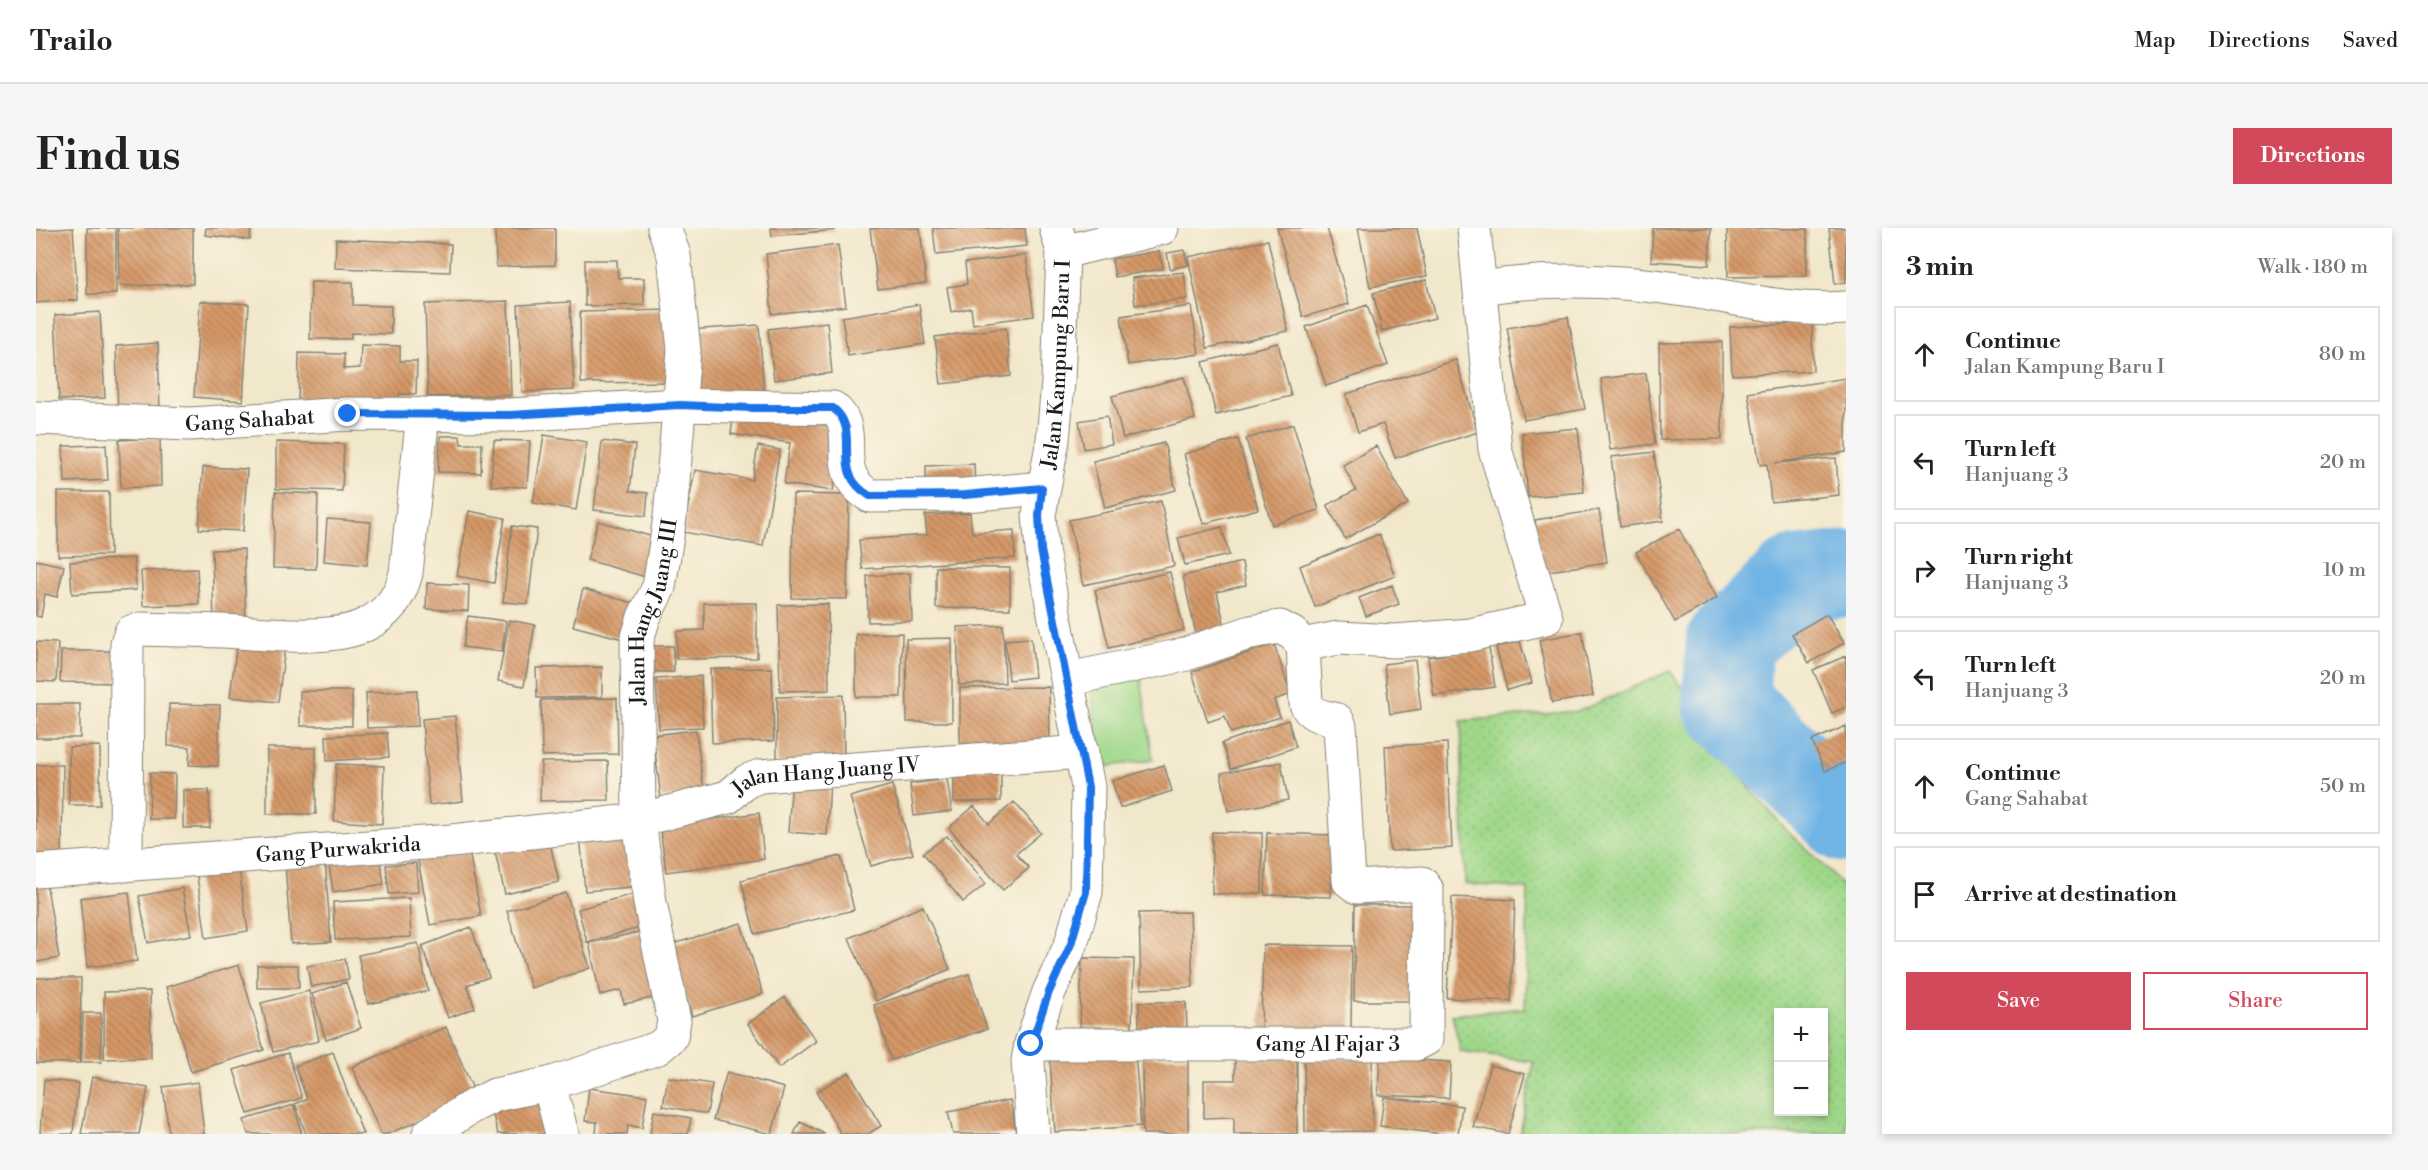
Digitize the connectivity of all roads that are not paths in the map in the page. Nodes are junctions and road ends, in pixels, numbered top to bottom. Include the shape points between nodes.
1 (664, 228) edge
2 (1162, 228) edge
3 (1474, 228) edge
4 (1060, 240) edge
5 (1480, 288) junction
6 (1846, 308) edge
7 (680, 405) junction
8 (423, 414) junction
9 (36, 418) edge
10 (1042, 488) junction
11 (1303, 645) junction
12 (1069, 679) junction
13 (1082, 752) junction
14 (639, 820) junction
15 (126, 865) junction
16 (36, 871) edge
17 (1031, 1044) junction
18 (549, 1084) junction
19 (429, 1134) edge
20 (562, 1134) edge
21 (1033, 1134) edge

1 - 7 street, Jalan Hang Juang III via 674,255 684,350
2 - 4 street
3 - 5 street
4 - 10 street, Jalan Kampung Baru I via 1058,382 1053,440
5 - 6 street via 1546,280 1583,282 1691,291 1787,307
5 - 11 street via 1495,449 1546,618 1470,635 1395,641 1338,638
7 - 8 street, Gang Sahabat via 510,415
7 - 10 street, Gang Sahabat via 833,408 842,415 846,428 848,471 857,489 870,496 965,495
7 - 14 street, Jalan Hang Juang III via 659,587 638,640
8 - 9 street, Gang Sahabat via 348,414 190,424
8 - 15 street via 406,573 402,590 388,611 363,626 336,632 131,632 127,643
10 - 12 street, Jalan Kampung Baru I via 1041,550
11 - 12 street via 1280,627 1251,632 1183,655
11 - 17 street, Gang Al Fajar 3 via 1308,710 1337,720 1340,726 1350,881 1357,887 1422,883 1427,890 1425,1039 1416,1044
12 - 13 street, Jalan Kampung Baru I
13 - 14 street, Jalan Hang Juang IV via 760,776 728,797
13 - 17 street, Jalan Kampung Baru I via 1088,787 1086,892 1071,944
14 - 15 street, Gang Purwakrida via 452,840
14 - 18 street via 650,903 674,1021 671,1037 658,1048
15 - 16 street, Gang Purwakrida
17 - 21 street, Jalan Kampung Baru I via 1028,1061
18 - 19 street via 495,1095
18 - 20 street

